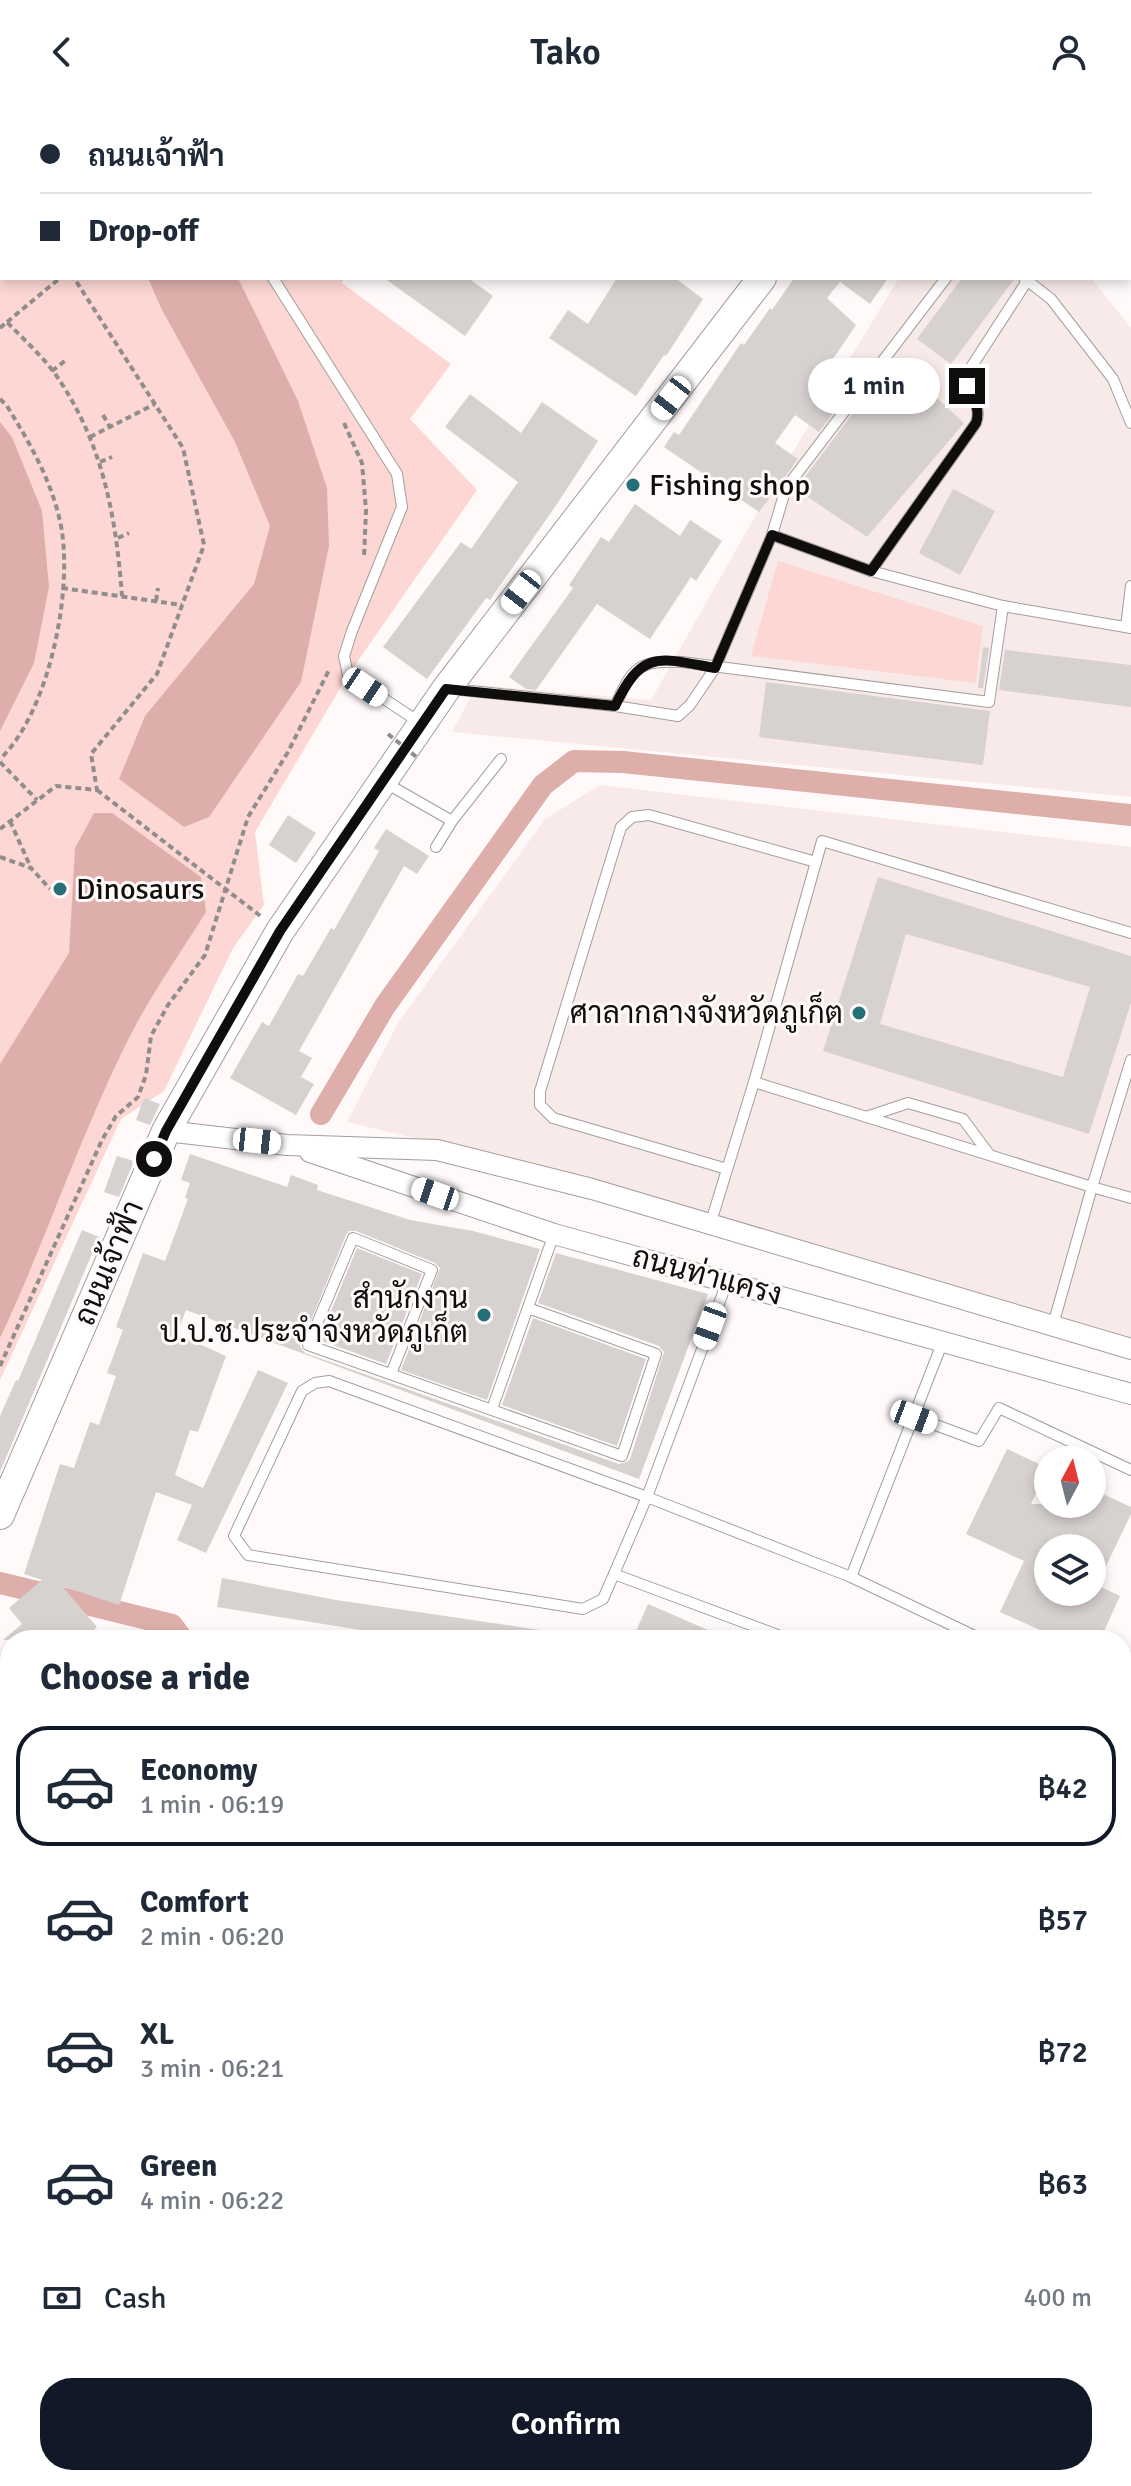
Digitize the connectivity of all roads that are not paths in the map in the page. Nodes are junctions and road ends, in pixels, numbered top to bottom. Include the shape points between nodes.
1 (274, 280) edge
2 (760, 280) edge
3 (944, 280) edge
4 (1025, 280) edge
5 (1027, 280) edge
6 (1131, 423) edge
7 (772, 535) junction
8 (871, 571) junction
9 (1131, 586) edge
10 (1003, 606) junction
11 (1129, 628) edge
12 (715, 668) junction
13 (446, 689) junction
14 (615, 706) junction
15 (420, 724) junction
16 (501, 759) dead end
17 (382, 781) junction
18 (452, 821) junction
19 (436, 847) dead end
20 (816, 862) junction
21 (1131, 933) edge
22 (1131, 1060) edge
23 (754, 1082) junction
24 (866, 1117) junction
25 (166, 1131) junction
26 (287, 1145) junction
27 (989, 1155) junction
28 (727, 1169) junction
29 (1092, 1187) junction
30 (1131, 1198) edge
31 (710, 1225) junction
32 (554, 1234) junction
33 (727, 1282) junction
34 (528, 1308) junction
35 (1053, 1325) junction
36 (943, 1341) junction
37 (1131, 1349) edge
38 (391, 1374) junction
39 (1131, 1394) edge
40 (492, 1409) junction
41 (914, 1417) junction
42 (1131, 1470) edge
43 (647, 1497) junction
44 (0, 1515) edge
45 (614, 1574) junction
46 (851, 1577) junction
47 (764, 1630) edge
48 (962, 1630) edge

1 - 15 lane via 397,474 402,507 344,656 348,675
2 - 13 main road, ถนนเจ้าฟ้า
3 - 7 lane via 786,488
4 - 8 lane via 966,375 979,415 976,423
5 - 6 lane via 1051,299 1113,379
7 - 8 lane
7 - 12 lane
8 - 10 lane
9 - 11 lane
10 - 11 lane
10 - 12 lane via 989,702
12 - 14 lane via 651,661 628,678
12 - 14 lane via 678,716
13 - 14 lane
13 - 15 main road, ถนนเจ้าฟ้า
15 - 17 main road, ถนนเจ้าฟ้า
16 - 18 lane
17 - 18 lane
17 - 25 main road, ถนนเจ้าฟ้า via 280,931
18 - 19 lane
20 - 21 lane via 822,841
20 - 23 lane
20 - 28 lane via 649,815 632,817 621,827 540,1091 540,1105 553,1118
22 - 29 lane
23 - 24 lane
23 - 28 lane
24 - 27 lane
24 - 27 lane via 908,1103 963,1119
25 - 26 street, ถนนท่าแครง
25 - 44 main road, ถนนเจ้าฟ้า
26 - 31 street, ถนนท่าแครง via 437,1150
26 - 32 street, ถนนท่าแครง
27 - 29 lane
28 - 31 lane
29 - 30 lane
29 - 35 lane
31 - 35 street, ถนนท่าแครง
32 - 33 street, ถนนท่าแครง
32 - 34 lane
33 - 36 street, ถนนท่าแครง
33 - 43 lane
34 - 40 lane
34 - 40 lane via 656,1354 622,1456
35 - 37 street, ถนนท่าแครง
36 - 39 street, ถนนท่าแครง
36 - 41 lane
38 - 38 lane via 308,1345 353,1238 432,1270
38 - 40 lane
41 - 42 lane via 979,1441 999,1408
41 - 46 lane
43 - 45 lane
43 - 45 lane via 329,1381 302,1391 234,1536 248,1555 583,1609 603,1599
43 - 46 lane
45 - 47 lane
46 - 48 lane

